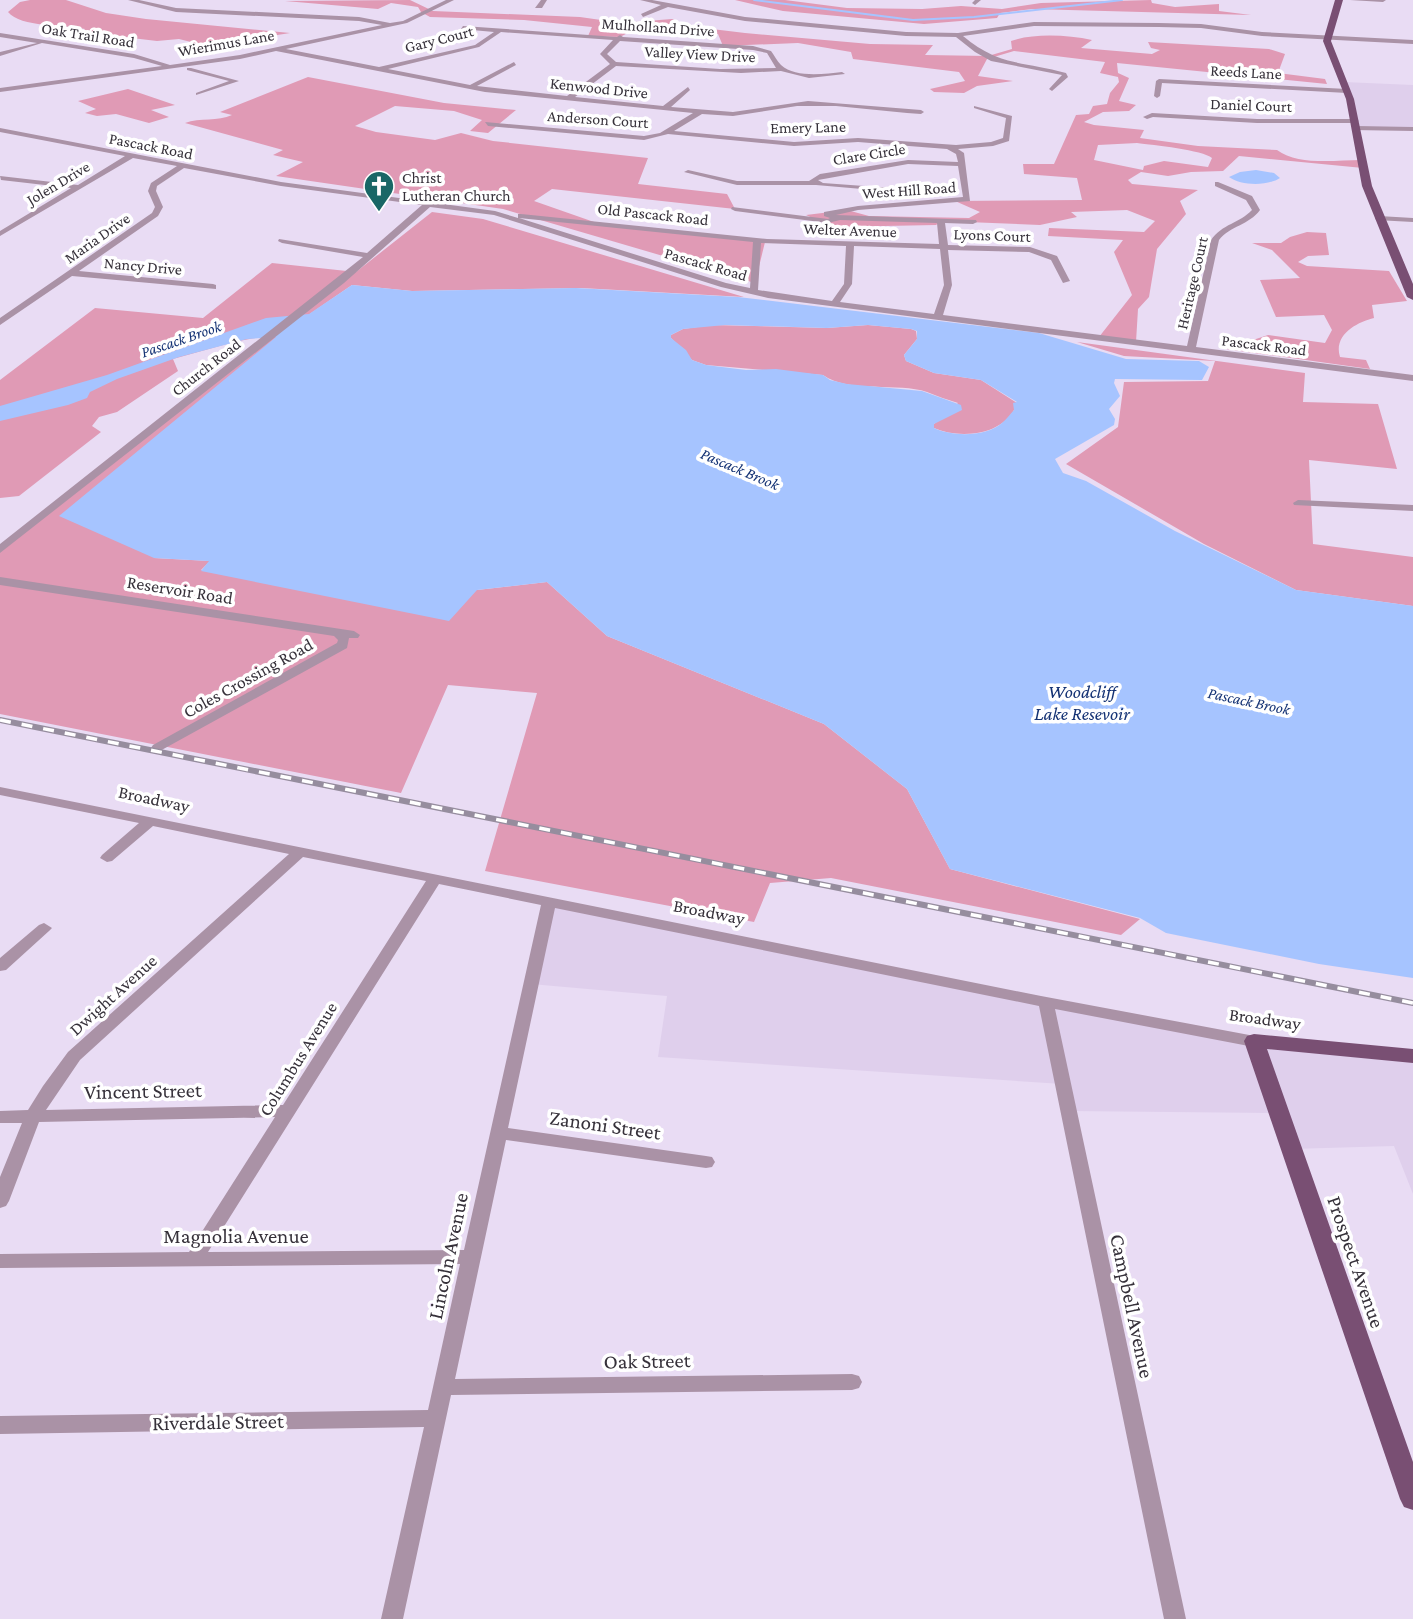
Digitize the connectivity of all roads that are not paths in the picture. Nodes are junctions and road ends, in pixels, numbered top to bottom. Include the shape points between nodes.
1 (131, 0) edge
2 (451, 0) edge
3 (544, 0) edge
4 (643, 0) edge
5 (1339, 0) edge
6 (1353, 0) edge
7 (1383, 0) edge
8 (667, 5) junction
9 (213, 6) dead end
10 (540, 7) dead end
11 (203, 11) junction
12 (643, 15) dead end
13 (393, 25) junction
14 (463, 28) dead end
15 (502, 29) junction
16 (958, 34) junction
17 (0, 35) edge
18 (620, 37) junction
19 (1327, 38) junction
20 (43, 42) junction
21 (1413, 42) edge
22 (275, 49) junction
23 (0, 54) edge
24 (514, 64) dead end
25 (614, 64) junction
26 (174, 67) junction
27 (783, 69) junction
28 (379, 70) junction
29 (842, 74) dead end
30 (471, 87) junction
31 (688, 89) dead end
32 (1052, 89) dead end
33 (0, 90) edge
34 (1347, 91) junction
35 (198, 94) dead end
36 (1157, 96) dead end
37 (568, 99) junction
38 (976, 107) dead end
39 (664, 108) junction
40 (700, 112) junction
41 (921, 112) dead end
42 (1147, 117) dead end
43 (488, 124) dead end
44 (1355, 124) junction
45 (1413, 129) edge
46 (0, 130) edge
47 (667, 132) junction
48 (950, 148) junction
49 (131, 156) junction
50 (962, 163) junction
51 (182, 166) junction
52 (688, 172) dead end
53 (1, 178) edge
54 (815, 183) junction
55 (1218, 184) dead end
56 (79, 187) junction
57 (967, 196) junction
58 (428, 204) junction
59 (735, 209) dead end
60 (495, 213) junction
61 (841, 217) junction
62 (1379, 218) junction
63 (1413, 220) edge
64 (0, 221) edge
65 (940, 222) junction
66 (974, 222) dead end
67 (18, 223) junction
68 (0, 234) edge
69 (757, 240) junction
70 (282, 241) dead end
71 (850, 244) junction
72 (943, 247) junction
73 (369, 256) junction
74 (71, 274) junction
75 (1066, 281) dead end
76 (213, 287) dead end
77 (754, 292) junction
78 (1413, 297) edge
79 (835, 303) junction
80 (938, 316) junction
81 (3, 318) edge
82 (1191, 349) junction
83 (1413, 378) edge
84 (1298, 502) dead end
85 (1413, 508) edge
86 (0, 550) edge
87 (0, 581) edge
88 (338, 633) junction
89 (354, 635) dead end
90 (158, 748) dead end
91 (0, 791) edge
92 (149, 822) junction
93 (299, 852) junction
94 (107, 858) dead end
95 (435, 880) junction
96 (549, 903) junction
97 (44, 928) dead end
98 (0, 966) edge
99 (1046, 1002) junction
100 (1254, 1041) junction
101 (1413, 1056) edge
102 (288, 1111) junction
103 (0, 1117) edge
104 (32, 1117) junction
105 (499, 1133) junction
106 (706, 1162) dead end
107 (0, 1201) edge
108 (471, 1257) junction
109 (194, 1259) junction
110 (0, 1261) edge
111 (852, 1382) dead end
112 (443, 1387) junction
113 (436, 1418) junction
114 (0, 1425) edge
115 (1413, 1499) edge
116 (392, 1619) edge
117 (1175, 1619) edge

1 - 11 street
2 - 13 street, Wierimus Lane
3 - 10 street
4 - 8 street
5 - 19 main road
6 - 7 street
8 - 12 street
8 - 16 street via 831,28
9 - 11 street
11 - 13 street
13 - 22 street, Wierimus Lane
14 - 15 street, Mulholland Drive
15 - 18 street, Mulholland Drive
15 - 28 street, Gary Court via 477,46
16 - 19 street via 1034,24 1159,25
16 - 32 street via 991,59 1064,74
17 - 20 street, Oak Trail Road
18 - 25 street via 603,54
18 - 27 street, Mulholland Drive via 769,51
19 - 21 street
19 - 34 main road
20 - 23 street
20 - 26 street, Oak Trail Road
22 - 26 street, Wierimus Lane
22 - 28 street, Kenwood Drive
24 - 30 street
25 - 27 street, Valley View Drive via 752,73
25 - 37 street
26 - 33 street, Wierimus Lane
26 - 35 street, Oak Trail Road via 236,81
27 - 29 street, Mulholland Drive via 809,75
28 - 30 street, Kenwood Drive
30 - 37 street, Kenwood Drive
31 - 39 street
34 - 36 street, Reeds Lane via 1159,81
34 - 44 main road
37 - 39 street, Kenwood Drive
38 - 48 street via 1010,117 1006,139 985,146
39 - 40 street, Kenwood Drive
40 - 41 street, Kenwood Drive via 738,114 807,103
40 - 47 street, Anderson Court
42 - 44 street, Daniel Court
43 - 47 street, Anderson Court via 637,139
44 - 45 street, Daniel Court
44 - 62 main road via 1364,174
46 - 49 street, Pascack Road
47 - 48 street, Emery Lane via 782,143 856,140
48 - 50 street, West Hill Road via 960,153
49 - 51 street, Pascack Road
49 - 56 street, Jolen Drive
50 - 54 street, Clare Circle via 908,162 816,177
50 - 57 street, West Hill Road
51 - 58 street, Pascack Road
51 - 74 street, Maria Drive via 153,185 159,207 155,215
52 - 54 street via 737,183
53 - 56 street
54 - 57 street, Clare Circle
55 - 82 street, Heritage Court via 1249,198 1256,209 1248,218 1224,228 1214,240
56 - 67 street, Jolen Drive
57 - 61 street, West Hill Road via 967,200 827,214
58 - 60 street, Pascack Road
58 - 73 street, Church Road
59 - 61 street via 828,221
60 - 69 street, Old Pascack Road
60 - 77 street, Pascack Road
61 - 65 street, West Hill Road
62 - 63 street
62 - 78 main road
64 - 67 street
65 - 66 street, West Hill Road
65 - 72 street
67 - 68 street, Jolen Drive
69 - 71 street, Welter Avenue
69 - 77 street
70 - 73 street
71 - 72 street, Welter Avenue
71 - 79 street via 848,285
72 - 75 street, Lyons Court via 1044,253 1055,258
72 - 80 street via 948,285
73 - 86 street, Church Road
74 - 76 street, Nancy Drive
74 - 81 street, Maria Drive
77 - 79 street, Pascack Road
79 - 80 street, Pascack Road
80 - 82 street, Pascack Road
82 - 83 street, Pascack Road
84 - 85 street
87 - 88 street, Reservoir Road
88 - 89 street, Reservoir Road
88 - 90 street, Coles Crossing Road via 343,645
91 - 92 street, Broadway
92 - 93 street, Broadway
92 - 94 street
93 - 95 street, Broadway
93 - 104 street, Dwight Avenue via 74,1056
95 - 96 street, Broadway
95 - 102 street, Columbus Avenue
96 - 99 street, Broadway
96 - 105 street, Lincoln Avenue
97 - 98 street
99 - 100 street, Broadway
99 - 117 street, Campbell Avenue
100 - 101 main road, Broadway
100 - 115 main road, Prospect Avenue
102 - 104 street, Vincent Street
102 - 109 street, Columbus Avenue
103 - 104 street, Vincent Street
104 - 107 street, Dwight Avenue
105 - 106 street, Zanoni Street
105 - 108 street, Lincoln Avenue
108 - 109 street, Magnolia Avenue
108 - 112 street, Lincoln Avenue
109 - 110 street, Magnolia Avenue
111 - 112 street, Oak Street
112 - 113 street, Lincoln Avenue
113 - 114 street, Riverdale Street
113 - 116 street, Lincoln Avenue

